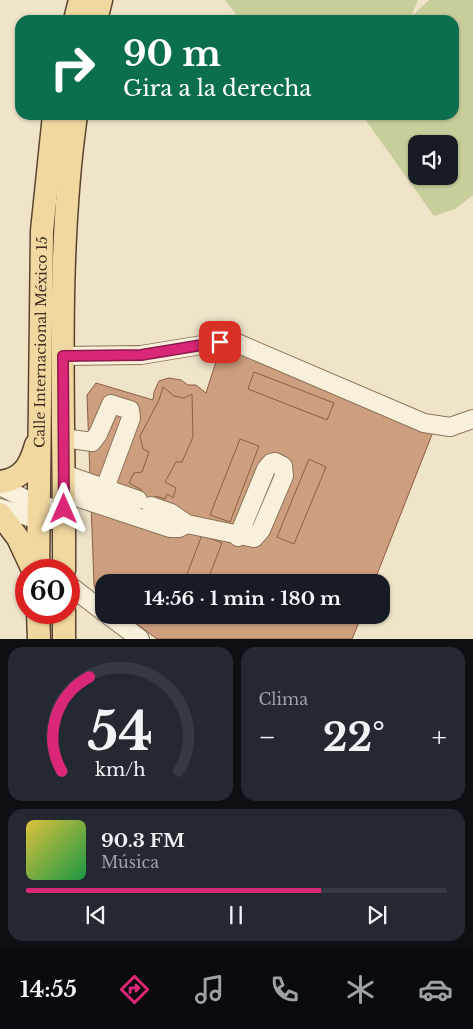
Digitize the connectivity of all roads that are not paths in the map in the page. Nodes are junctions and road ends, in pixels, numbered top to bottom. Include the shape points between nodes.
1 (80, 0) edge
2 (101, 0) edge
3 (76, 15) edge
4 (97, 15) edge
5 (53, 120) edge
6 (75, 120) edge
7 (63, 356) junction
8 (473, 419) edge
9 (40, 425) junction
10 (64, 438) junction
11 (0, 482) edge
12 (0, 486) edge
13 (105, 488) junction
14 (64, 499) junction
15 (0, 508) edge
16 (39, 513) junction
17 (0, 514) edge
18 (187, 524) junction
19 (238, 537) dead end
20 (28, 559) edge
21 (38, 559) edge
22 (64, 559) edge
23 (80, 593) edge
24 (95, 605) edge
25 (38, 624) edge
26 (64, 624) edge
27 (120, 624) edge
28 (39, 639) edge
29 (64, 639) edge
30 (140, 639) edge

1 - 3 main road
2 - 4 main road
5 - 9 main road, Calle Internacional México 15 via 42,231
6 - 7 main road, Calle Internacional México 15 via 65,222
7 - 8 street via 141,355 220,342 237,343 424,423 450,427
7 - 10 main road, Calle Internacional México 15
9 - 11 main road via 30,466 22,475
9 - 16 main road, Calle Internacional México 15
10 - 13 street via 92,442 111,404 130,410
10 - 14 main road, Calle Internacional México 15
12 - 16 street
13 - 14 street
13 - 18 street via 171,513
14 - 16 street
14 - 18 street via 170,528
14 - 22 main road, Calle Internacional México 15
15 - 16 street
16 - 21 main road, Calle Internacional México 15
17 - 20 main road via 18,538
18 - 19 street
23 - 24 street
25 - 28 main road
26 - 29 main road
27 - 30 street

